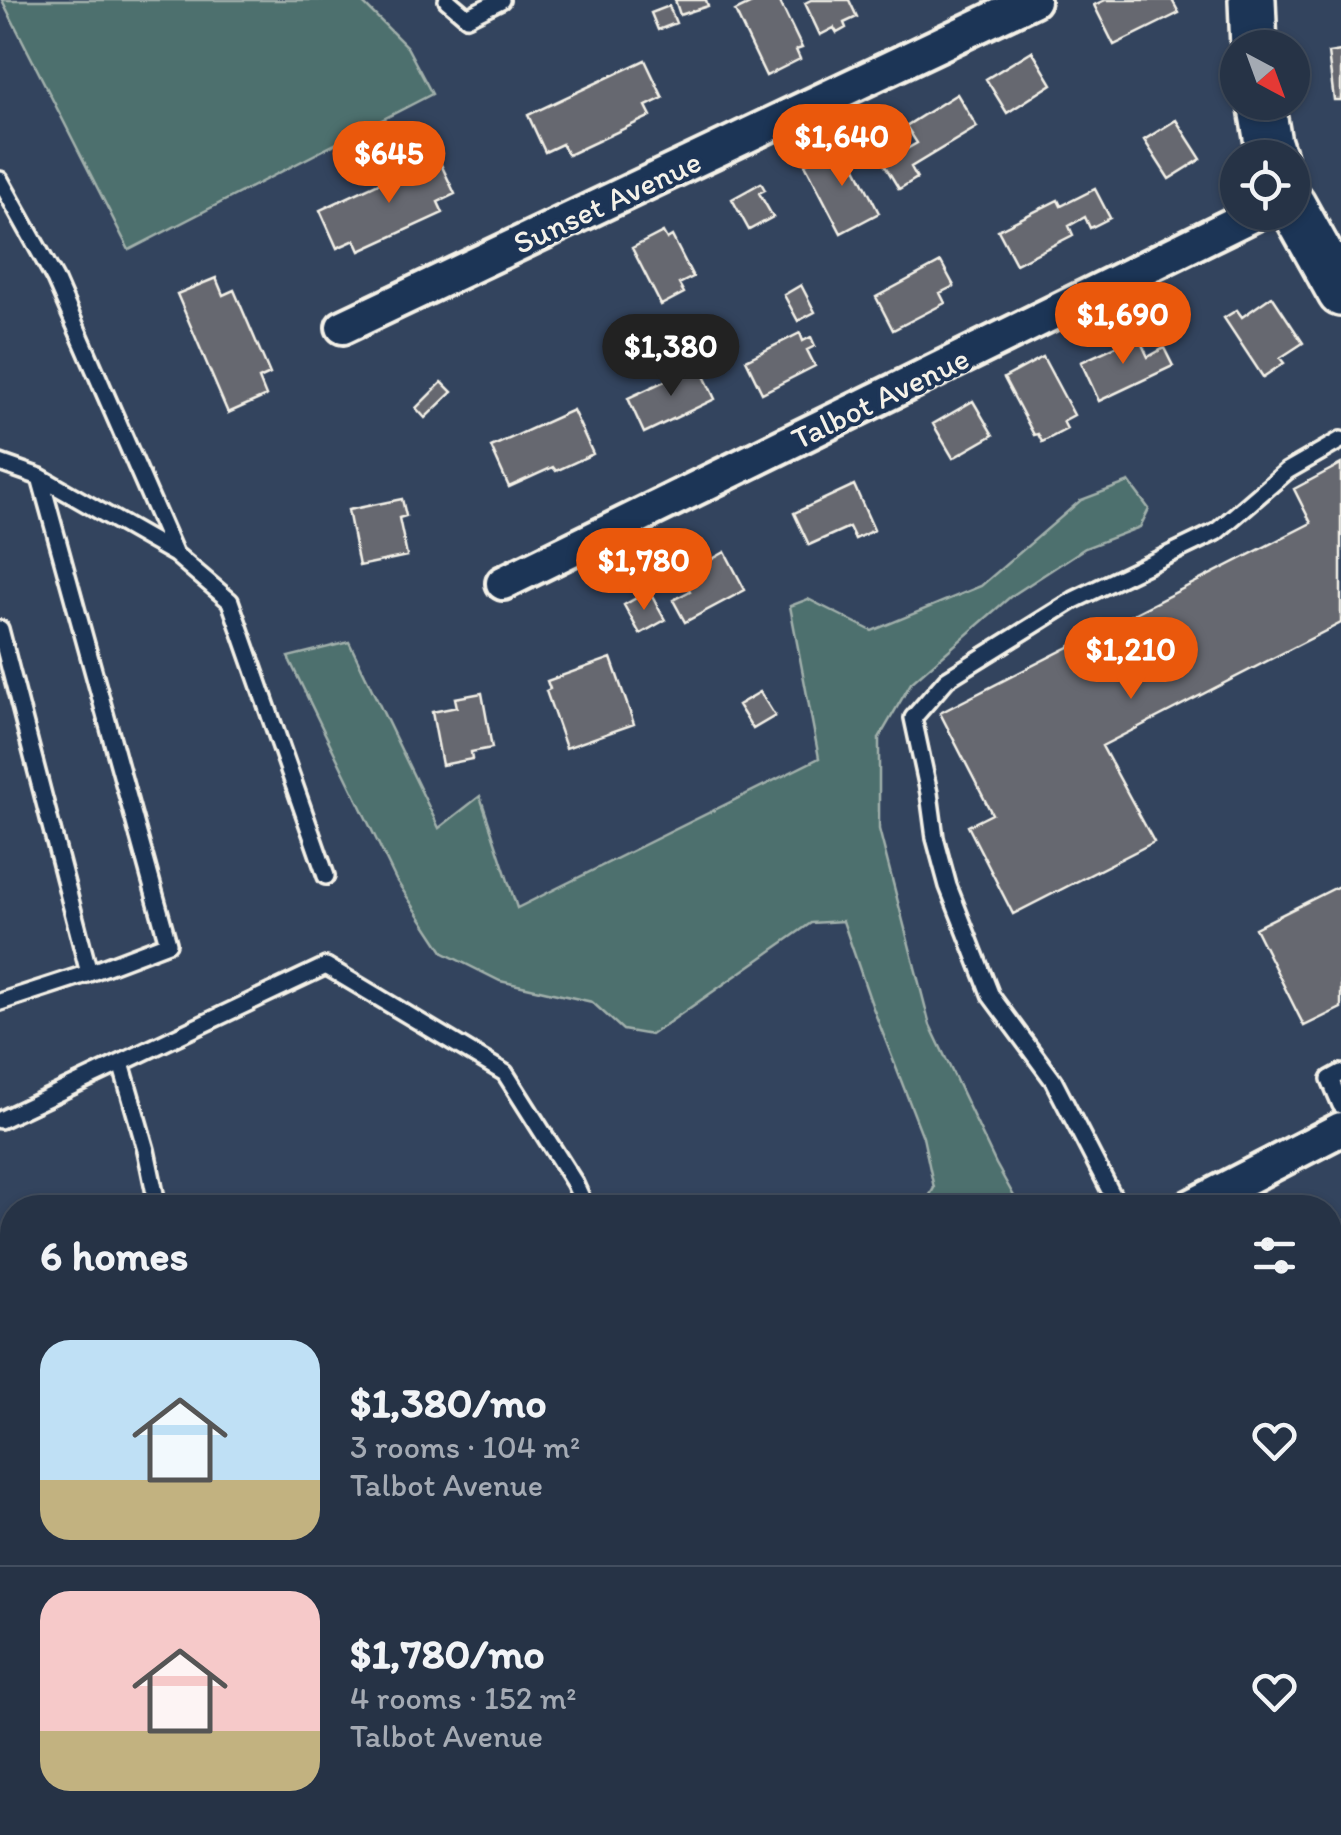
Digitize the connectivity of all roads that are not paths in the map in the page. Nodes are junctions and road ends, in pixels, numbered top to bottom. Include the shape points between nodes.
1 (447, 0) edge
2 (502, 0) edge
3 (1034, 0) edge
4 (1252, 0) edge
5 (1253, 30) edge
6 (0, 180) edge
7 (1221, 230) edge
8 (1306, 230) edge
9 (1341, 293) edge
10 (344, 327) dead end
11 (1341, 440) edge
12 (0, 462) edge
13 (40, 476) junction
14 (175, 554) junction
15 (503, 583) dead end
16 (0, 629) edge
17 (326, 876) dead end
18 (89, 973) junction
19 (0, 1002) edge
20 (121, 1063) junction
21 (1341, 1073) edge
22 (1341, 1105) edge
23 (0, 1120) edge
24 (1341, 1129) edge
25 (155, 1195) edge
26 (580, 1195) edge
27 (1112, 1195) edge
28 (1213, 1195) edge

1 - 2 lane via 467,17
3 - 10 street, Sunset Avenue
4 - 5 street
6 - 14 lane via 54,279
7 - 15 street, Talbot Avenue
8 - 9 street
11 - 27 lane via 1287,471 1216,532 1074,600 947,679 913,718 948,886 992,996 1054,1080
12 - 13 lane
13 - 14 lane
13 - 18 lane via 168,943
14 - 17 lane via 230,601
16 - 18 lane
18 - 19 lane
20 - 23 lane
20 - 25 lane
20 - 26 lane via 326,966 506,1073
21 - 22 lane via 1330,1079
24 - 28 street

